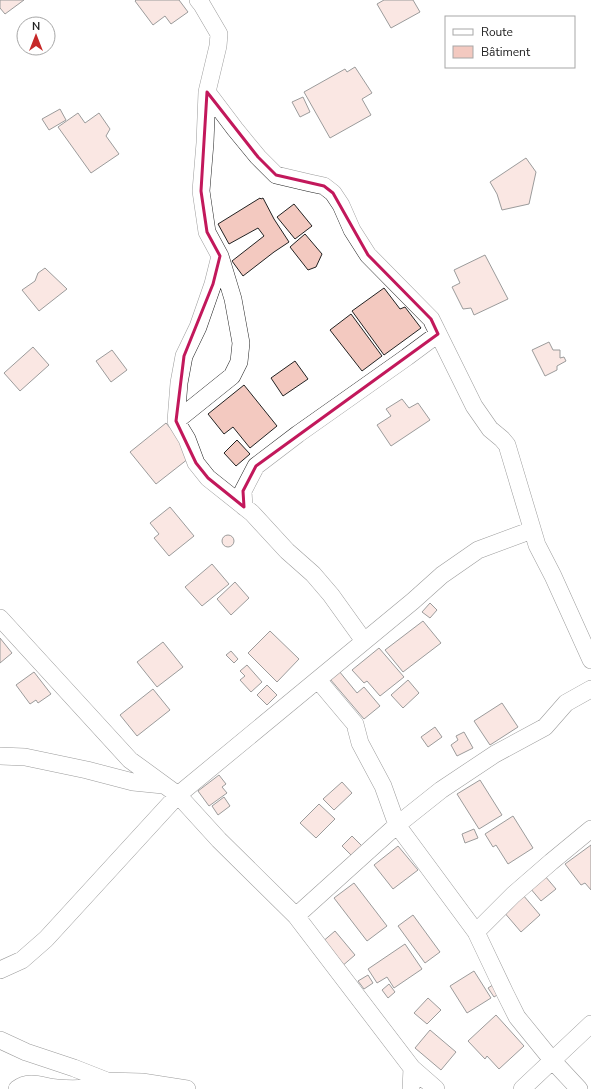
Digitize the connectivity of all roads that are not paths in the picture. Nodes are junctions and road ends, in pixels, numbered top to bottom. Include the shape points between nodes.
1 (198, 0) edge
2 (207, 92) junction
3 (220, 256) junction
4 (438, 334) junction
5 (176, 421) junction
6 (244, 507) junction
7 (532, 530) junction
8 (0, 618) edge
9 (364, 641) junction
10 (591, 660) edge
11 (318, 680) junction
12 (591, 689) edge
13 (0, 756) edge
14 (164, 785) junction
15 (178, 795) junction
16 (396, 825) junction
17 (591, 829) edge
18 (296, 916) junction
19 (476, 932) junction
20 (0, 970) edge
21 (591, 1024) edge
22 (0, 1040) edge
23 (552, 1060) junction
24 (412, 1068) junction
25 (112, 1085) edge
26 (17, 1089) edge
27 (187, 1089) edge
28 (411, 1089) edge
29 (436, 1089) edge
30 (522, 1089) edge
31 (579, 1089) edge

1 - 2 street via 218,34 218,46
2 - 3 street via 201,191 207,232
2 - 4 street via 258,157 276,174 324,186 333,193 368,255 431,319
3 - 5 street via 198,327 184,356
3 - 5 street via 233,300 241,343 239,362 232,376
4 - 6 street via 256,466 243,490
4 - 7 street via 474,406 490,429 507,445
5 - 6 street via 187,439 196,463 208,478
6 - 9 street via 313,574
7 - 9 street via 478,550 442,575
7 - 10 street
8 - 14 street via 130,760
9 - 11 street
11 - 15 street
11 - 16 street via 355,724 360,743 383,786
12 - 16 street via 566,703 545,727 495,754 440,790
13 - 14 street via 25,757 133,782
14 - 15 street
15 - 18 street via 219,840
15 - 20 street via 46,939 22,960
16 - 18 street
16 - 19 street
17 - 19 street via 514,895
18 - 24 street
19 - 23 street via 517,1017
21 - 23 street
22 - 25 street
23 - 30 street
23 - 31 street
24 - 28 street
24 - 29 street
25 - 26 street via 56,1088 33,1083
25 - 27 street via 142,1082

